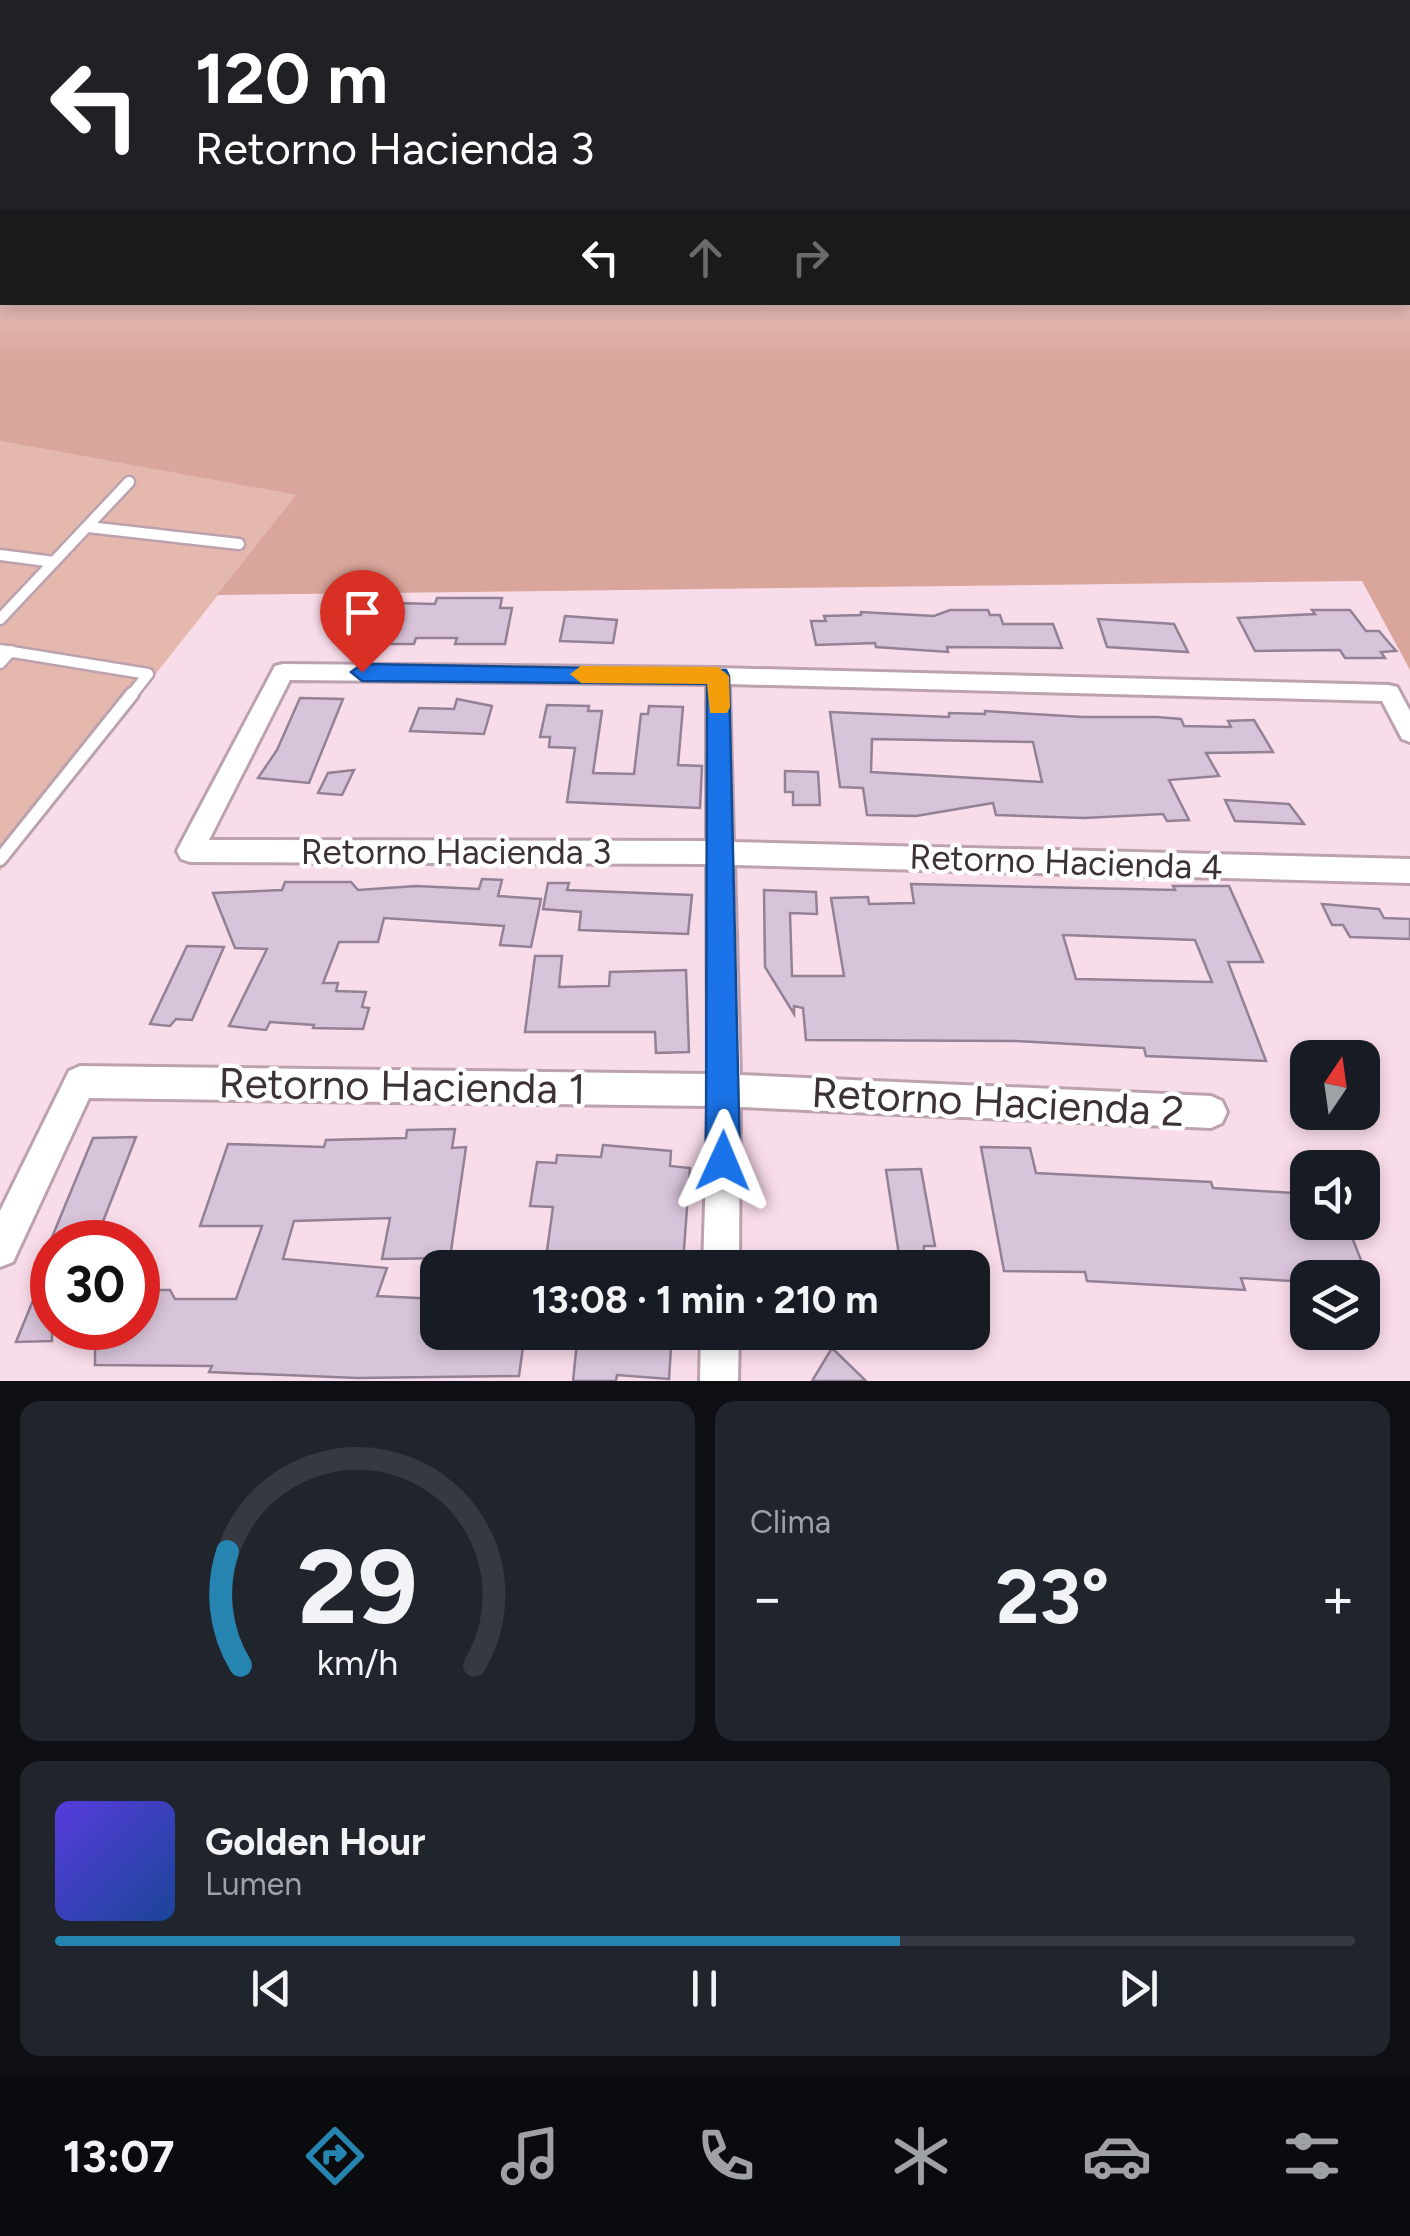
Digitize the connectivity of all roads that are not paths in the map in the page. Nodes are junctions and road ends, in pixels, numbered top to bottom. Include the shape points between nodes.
1 (129, 482) dead end
2 (88, 526) junction
3 (239, 544) dead end
4 (0, 554) edge
5 (54, 562) junction
6 (0, 619) edge
7 (5, 650) edge
8 (0, 663) edge
9 (718, 676) junction
10 (1410, 733) edge
11 (722, 852) junction
12 (0, 858) edge
13 (1410, 871) edge
14 (724, 1090) junction
15 (1212, 1112) dead end
16 (0, 1249) edge
17 (721, 1250) edge
18 (720, 1350) edge
19 (720, 1381) edge

1 - 2 lane
2 - 3 lane
2 - 5 lane
4 - 5 lane
5 - 6 lane
7 - 8 lane
7 - 12 lane via 148,674
9 - 10 street via 1389,692
9 - 11 street
9 - 11 street, Retorno Hacienda 3 via 282,672 190,851
11 - 13 street, Retorno Hacienda 4
11 - 14 street
14 - 15 street, Retorno Hacienda 2
14 - 16 street, Retorno Hacienda 1 via 80,1082
14 - 17 street
18 - 19 street

